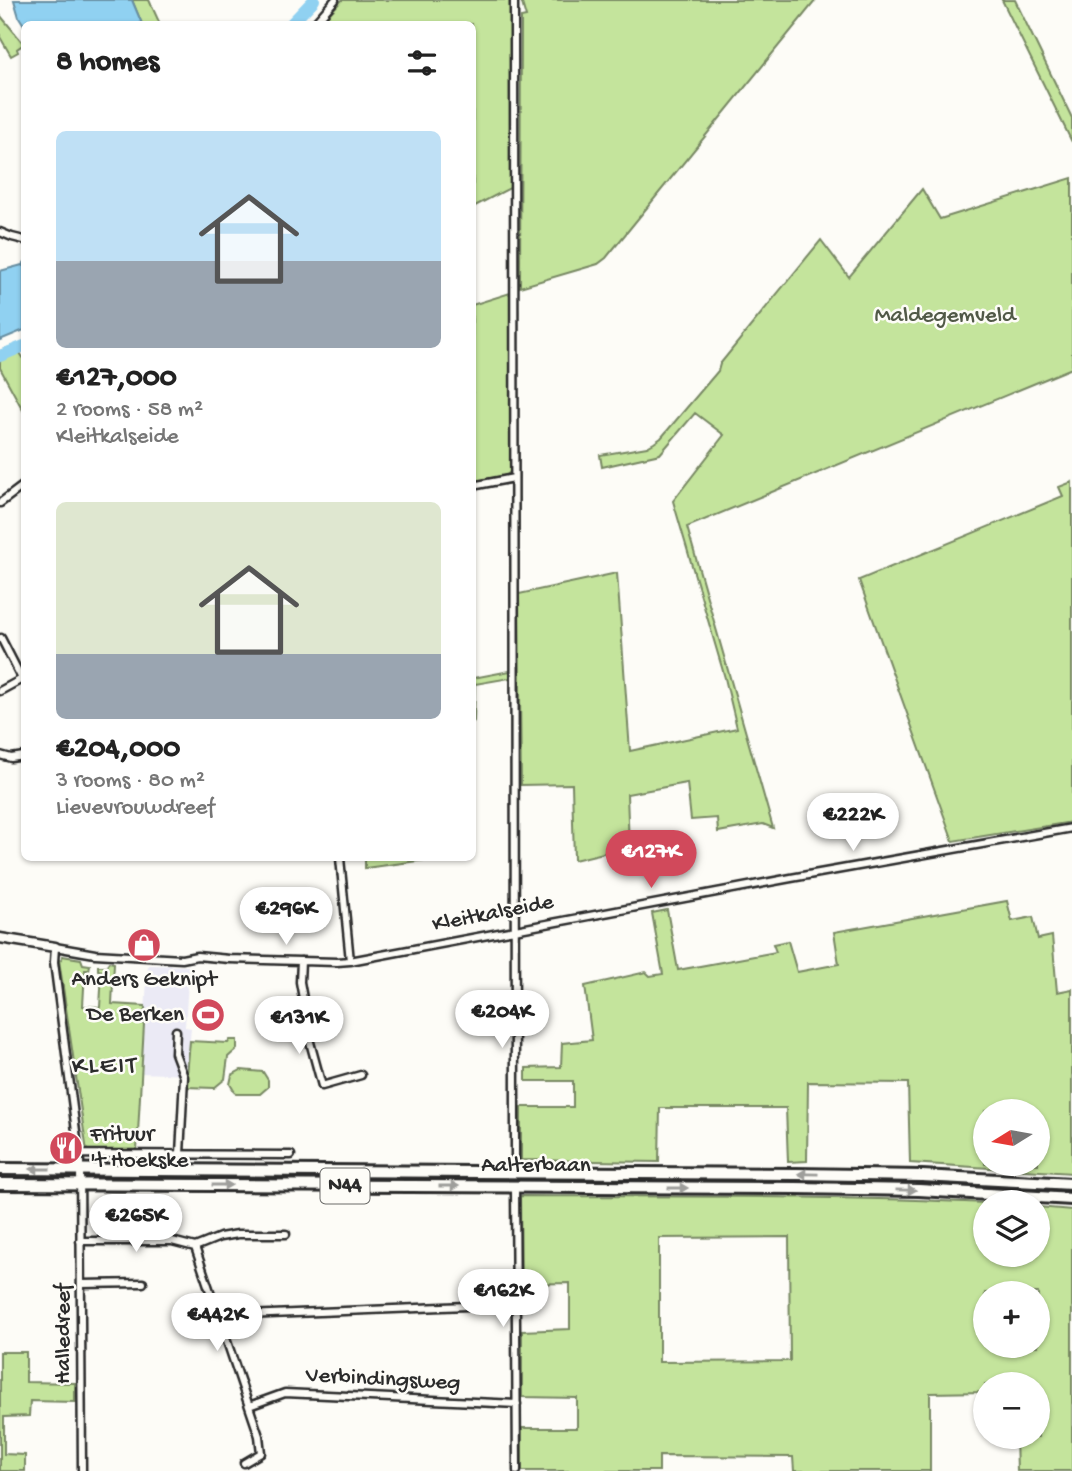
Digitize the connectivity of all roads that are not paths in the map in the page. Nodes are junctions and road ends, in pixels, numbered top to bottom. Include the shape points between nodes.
1 (335, 0) edge
2 (514, 0) edge
3 (317, 21) edge
4 (0, 232) edge
5 (21, 239) edge
6 (514, 478) junction
7 (476, 485) edge
8 (21, 487) edge
9 (0, 503) edge
10 (2, 638) edge
11 (21, 677) edge
12 (21, 680) edge
13 (0, 691) edge
14 (0, 755) edge
15 (21, 757) edge
16 (1072, 828) edge
17 (340, 861) edge
18 (515, 929) junction
19 (0, 938) edge
20 (55, 947) junction
21 (300, 961) junction
22 (350, 961) junction
23 (176, 1031) dead end
24 (361, 1075) dead end
25 (79, 1154) junction
26 (180, 1154) junction
27 (291, 1155) dead end
28 (0, 1169) edge
29 (80, 1170) junction
30 (515, 1172) junction
31 (0, 1184) edge
32 (80, 1184) junction
33 (1072, 1184) edge
34 (515, 1187) junction
35 (1072, 1199) edge
36 (286, 1234) dead end
37 (80, 1241) junction
38 (195, 1247) junction
39 (144, 1283) dead end
40 (81, 1284) junction
41 (516, 1304) junction
42 (219, 1316) junction
43 (517, 1404) junction
44 (249, 1406) junction
45 (244, 1462) dead end
46 (82, 1471) edge
47 (517, 1471) edge

1 - 3 street
2 - 6 street
4 - 5 street
6 - 7 street
6 - 18 street
8 - 9 street
10 - 11 street
12 - 13 street
14 - 15 street
16 - 18 street, Kleitkalseide
17 - 22 street
18 - 22 street, Kleitkalseide
18 - 30 street
19 - 20 street, Kleitkalseide
20 - 21 street, Kleitkalseide via 182,959
20 - 25 street, Halledreef
21 - 22 street, Kleitkalseide
21 - 24 street via 307,1031 321,1086
23 - 26 street via 175,1053 184,1077
25 - 26 street
25 - 29 street, Halledreef
26 - 27 street
29 -> 28 highway, Aalterbaan / N44
29 - 30 highway, Aalterbaan / N44
29 - 32 street, Halledreef
33 -> 30 highway, Aalterbaan / N44 via 922,1176
31 - 32 highway, Aalterbaan / N44
32 -> 34 highway, Aalterbaan / N44
32 - 37 street, Halledreef
34 -> 35 highway, Aalterbaan / N44 via 919,1190
34 - 41 street
36 - 38 street via 238,1234
37 - 38 street via 172,1241
37 - 40 street, Halledreef
38 - 42 street
39 - 40 street
40 - 46 street, Halledreef
41 - 42 street
41 - 43 street
42 - 44 street
43 - 44 street, Verbindingsweg via 285,1394
43 - 47 street
44 - 45 street via 261,1453

